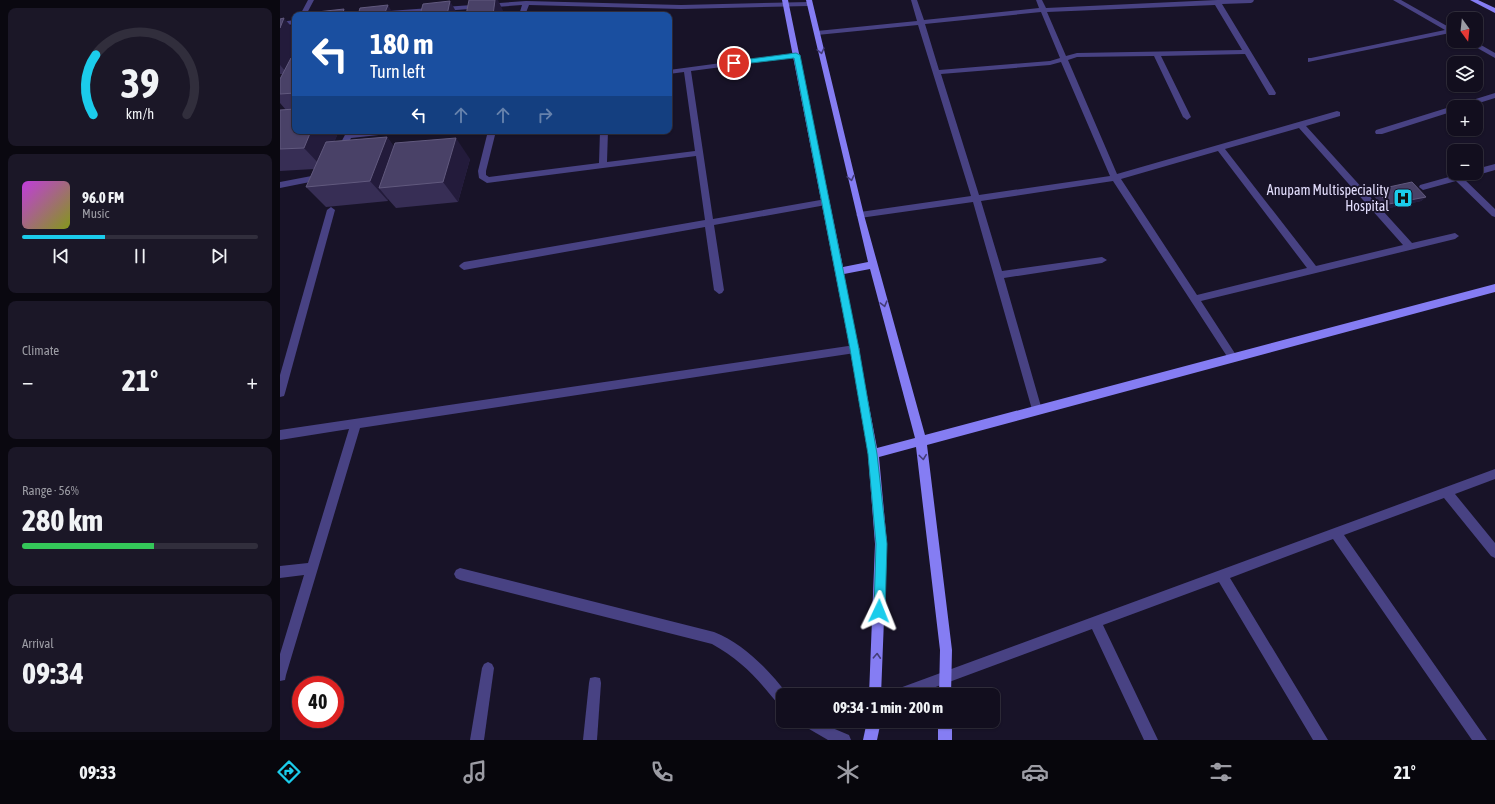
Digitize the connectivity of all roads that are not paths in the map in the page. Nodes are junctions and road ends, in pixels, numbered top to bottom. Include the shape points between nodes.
1 (311, 0) edge
2 (450, 0) edge
3 (914, 0) edge
4 (1039, 0) edge
5 (1396, 0) edge
6 (1473, 0) edge
7 (536, 1) edge
8 (1251, 1) edge
9 (809, 2) edge
10 (1217, 2) junction
11 (526, 3) junction
12 (682, 3) edge
13 (786, 3) edge
14 (445, 8) junction
15 (1044, 10) junction
16 (1495, 11) edge
17 (305, 12) edge
18 (422, 12) edge
19 (523, 12) edge
20 (292, 22) edge
21 (923, 23) junction
22 (280, 24) edge
23 (1447, 29) edge
24 (817, 33) junction
25 (1447, 33) edge
26 (1481, 48) edge
27 (1248, 52) junction
28 (1157, 54) junction
29 (796, 55) junction
30 (1495, 56) edge
31 (1063, 60) junction
32 (1311, 60) dead end
33 (687, 69) junction
34 (672, 72) edge
35 (938, 72) junction
36 (1272, 93) dead end
37 (1495, 96) edge
38 (1482, 100) edge
39 (1447, 110) edge
40 (1337, 114) dead end
41 (1187, 117) dead end
42 (1300, 124) junction
43 (1378, 132) dead end
44 (349, 134) edge
45 (491, 134) edge
46 (604, 134) edge
47 (1219, 147) junction
48 (699, 153) junction
49 (336, 160) edge
50 (603, 166) junction
51 (1495, 167) edge
52 (1483, 171) edge
53 (330, 172) edge
54 (1114, 178) junction
55 (1451, 180) edge
56 (1460, 180) edge
57 (280, 185) edge
58 (1422, 188) dead end
59 (976, 198) junction
60 (826, 202) junction
61 (331, 210) edge
62 (1495, 214) edge
63 (860, 215) junction
64 (709, 223) junction
65 (1455, 236) dead end
66 (1410, 247) junction
67 (1102, 260) dead end
68 (874, 265) junction
69 (464, 266) dead end
70 (1314, 270) junction
71 (839, 271) junction
72 (999, 275) junction
73 (1495, 288) edge
74 (719, 290) dead end
75 (1194, 299) junction
76 (855, 349) junction
77 (1233, 358) junction
78 (280, 393) edge
79 (1037, 410) junction
80 (356, 424) junction
81 (280, 435) edge
82 (921, 441) junction
83 (872, 454) junction
84 (1495, 474) edge
85 (1446, 492) junction
86 (1336, 533) junction
87 (1495, 552) edge
88 (312, 568) junction
89 (280, 572) edge
90 (460, 574) dead end
91 (1222, 575) junction
92 (1095, 622) junction
93 (488, 668) dead end
94 (280, 675) edge
95 (945, 677) junction
96 (595, 683) dead end
97 (875, 688) edge
98 (915, 688) edge
99 (945, 688) edge
100 (776, 691) edge
101 (819, 728) edge
102 (873, 728) edge
103 (945, 728) edge
104 (476, 740) edge
105 (590, 740) edge
106 (844, 740) edge
107 (870, 740) edge
108 (945, 740) edge
109 (1151, 740) edge
110 (1321, 740) edge
111 (1480, 740) edge

1 - 17 street
2 - 14 street
3 - 21 street
4 - 15 street
5 - 23 street
6 - 16 street
7 - 11 street
7 - 12 street
8 - 10 street
9 - 13 street
9 - 24 street
10 - 15 street
10 - 27 street
11 - 14 street
11 - 19 street
12 - 13 street
13 - 29 street
14 - 18 street
15 - 21 street
15 - 31 street
20 - 22 street
21 - 24 street
21 - 35 street
24 -> 63 street
25 - 32 street
26 - 30 street
27 - 28 street
27 - 36 street
28 - 31 street via 1077,55
28 - 41 street
29 - 33 street
29 - 60 street
31 - 35 street
31 - 54 street
33 - 34 street
33 - 48 street
35 - 59 street
37 - 38 street
39 - 43 street
40 - 42 street
42 - 47 street
42 - 66 street
44 - 49 street
45 - 50 street via 482,171 482,176 487,180
46 - 50 street
47 - 54 street
47 - 70 street
48 - 50 street
48 - 64 street
51 - 52 street
53 - 57 street via 308,181
54 - 59 street
54 - 75 street
55 - 58 street
56 - 62 street
59 - 63 street
59 - 72 street
60 - 64 street
60 - 71 street
61 - 78 street
63 - 68 street
64 - 69 street
64 - 74 street
65 - 66 street
66 - 70 street
67 - 72 street
68 - 71 street
68 -> 82 street
70 - 75 street
71 - 76 street
72 - 79 street
73 - 77 street
75 - 77 street
76 - 80 street
76 - 83 street
77 - 79 street
79 - 82 street
80 - 81 street
80 - 88 street
82 - 83 street
82 -> 95 street via 945,642
97 -> 83 street via 882,544
84 - 85 street
85 - 86 street
85 - 87 street
86 - 91 street
86 - 111 street
88 - 89 street
88 - 94 street
90 - 100 street via 714,638 735,650 758,670
91 - 92 street
91 - 110 street
92 - 95 street
92 - 109 street
93 - 104 street
95 - 98 street
95 - 99 street
96 - 105 street
101 - 106 street
102 - 107 street
103 - 108 street

